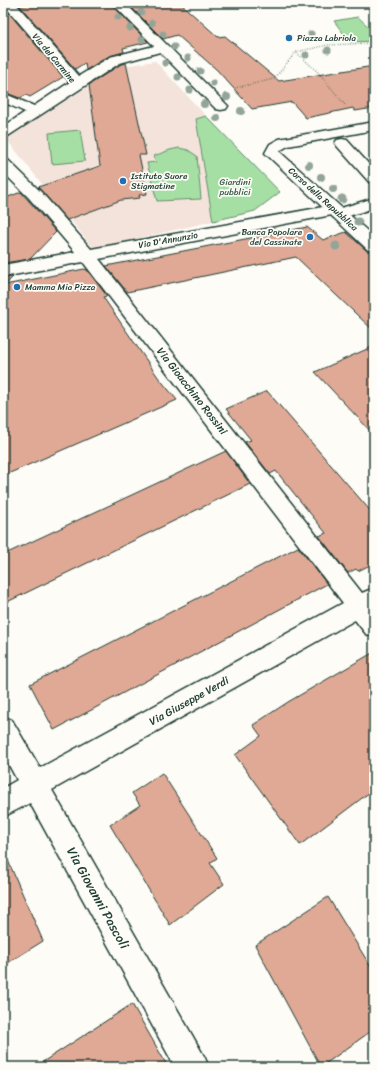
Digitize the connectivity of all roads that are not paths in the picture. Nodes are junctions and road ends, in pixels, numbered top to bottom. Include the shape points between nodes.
1 (118, 3) edge
2 (3, 4) edge
3 (16, 13) junction
4 (3, 19) edge
5 (162, 48) junction
6 (78, 83) junction
7 (3, 97) edge
8 (221, 106) dead end
9 (36, 112) junction
10 (374, 126) edge
11 (3, 134) edge
12 (374, 137) edge
13 (342, 143) junction
14 (272, 153) junction
15 (3, 163) edge
16 (374, 179) edge
17 (374, 203) edge
18 (336, 212) junction
19 (374, 246) edge
20 (87, 254) junction
21 (3, 271) edge
22 (366, 602) edge
23 (374, 626) edge
24 (3, 729) edge
25 (36, 786) junction
26 (3, 803) edge
27 (193, 1067) edge

1 - 5 street
2 - 3 street, Via del Carmine via 13,8
3 - 4 street
3 - 6 street, Via del Carmine
5 - 6 street via 115,60
5 - 8 street
6 - 9 street, Via del Carmine
7 - 9 street
9 - 11 street, Via del Carmine
10 - 14 street via 284,142 275,147
12 - 13 street
13 - 14 street via 283,154
13 - 16 street
14 - 18 street, Corso della Repubblica
15 - 20 street, Via Gioacchino Rossini
17 - 18 street, Via D'Annunzio
18 - 19 street, Corso della Repubblica
18 - 20 street, Via D'Annunzio
20 - 21 street, Via D'Annunzio
20 - 22 street, Via Gioacchino Rossini
22 - 23 street, Via Gioacchino Rossini
22 - 25 street, Via Giuseppe Verdi
24 - 25 street, Via Giovanni Pascoli
25 - 26 street, Via Giuseppe Verdi
25 - 27 street, Via Giovanni Pascoli

